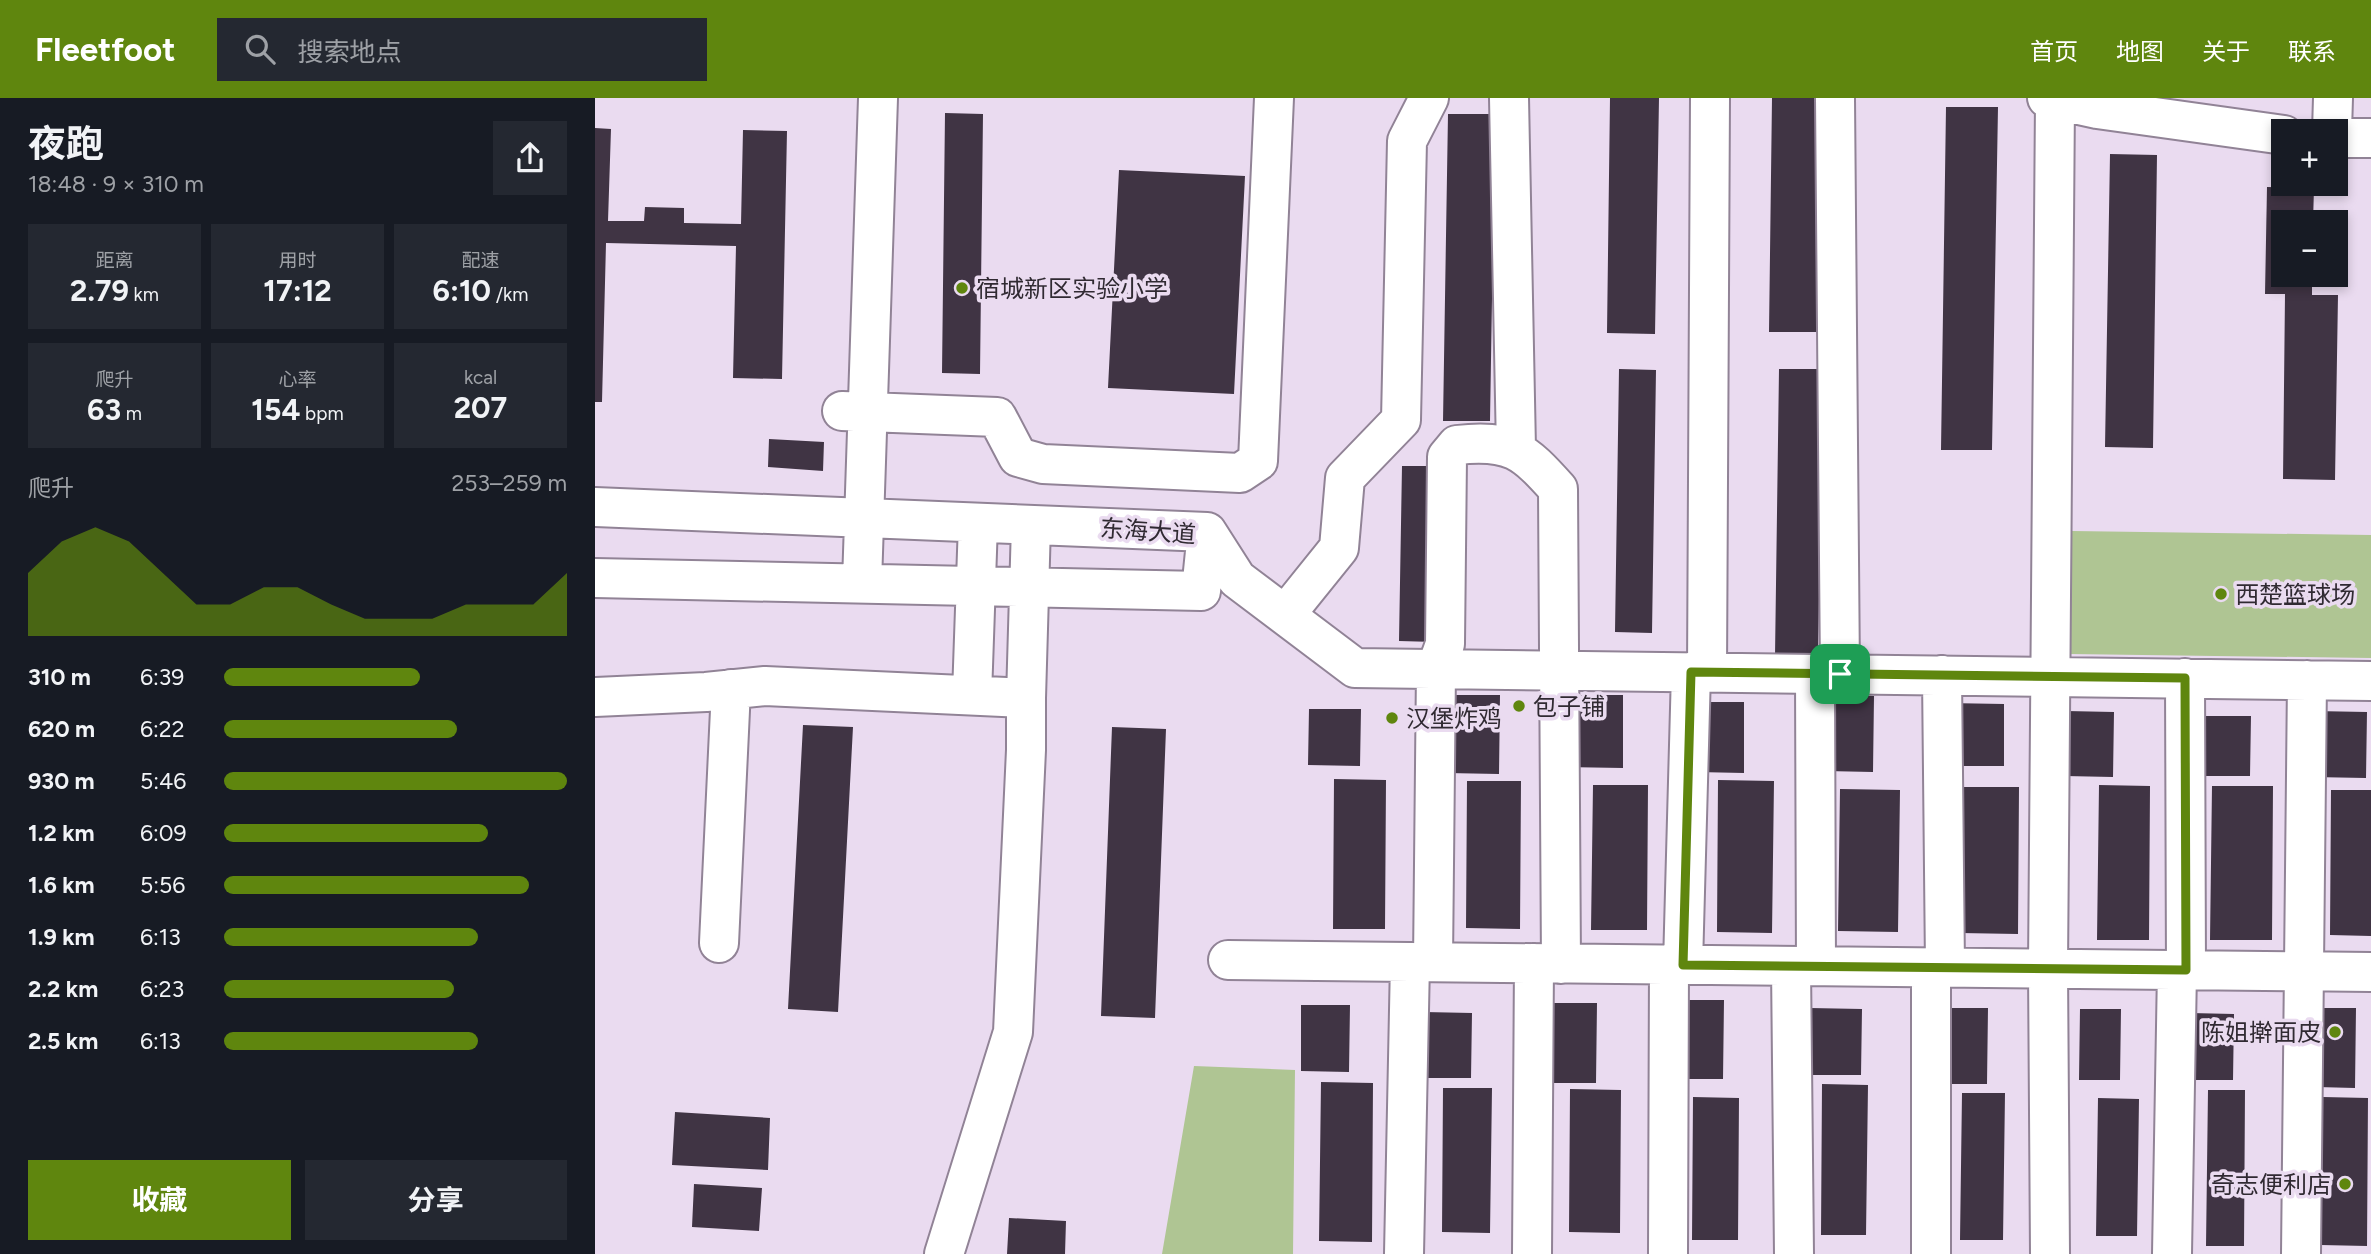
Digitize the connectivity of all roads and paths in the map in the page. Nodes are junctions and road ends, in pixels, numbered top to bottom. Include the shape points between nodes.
1 (853, 98) edge
2 (878, 98) edge
3 (1275, 98) edge
4 (1429, 98) edge
5 (1509, 98) edge
6 (1710, 98) edge
7 (1835, 98) edge
8 (2333, 98) edge
9 (2051, 99) edge
10 (2152, 107) edge
11 (2332, 119) edge
12 (2271, 132) edge
13 (2348, 138) edge
14 (2371, 138) edge
15 (855, 411) junction
16 (1516, 449) junction
17 (595, 507) edge
18 (851, 517) junction
19 (978, 523) junction
20 (1031, 525) junction
21 (1207, 532) junction
22 (595, 578) edge
23 (849, 582) junction
24 (976, 586) junction
25 (1029, 587) junction
26 (1285, 615) junction
27 (1436, 669) junction
28 (1559, 670) junction
29 (1699, 672) junction
30 (1827, 674) junction
31 (1942, 675) junction
32 (2050, 676) junction
33 (2185, 678) junction
34 (2307, 680) junction
35 (2371, 681) edge
36 (731, 690) junction
37 (972, 695) junction
38 (595, 697) edge
39 (1026, 698) junction
40 (719, 943) dead end
41 (1229, 960) dead end
42 (1421, 962) junction
43 (1548, 963) junction
44 (1676, 965) junction
45 (1803, 966) junction
46 (1938, 967) junction
47 (2048, 968) junction
48 (2182, 970) junction
49 (2304, 971) junction
50 (2371, 972) edge
51 (944, 1254) edge
52 (1404, 1254) edge
53 (1532, 1254) edge
54 (1668, 1254) edge
55 (1794, 1254) edge
56 (1931, 1254) edge
57 (2050, 1254) edge
58 (2172, 1254) edge
59 (2301, 1254) edge

1 - 15 street
2 - 15 street
3 - 15 street via 1258,461 1240,473 1044,464 1018,457 997,417
4 - 26 street via 1407,141 1401,420 1345,478 1339,548
5 - 16 street
6 - 29 street
7 - 30 street
8 - 11 street
9 - 10 street via 2097,109
9 - 32 street
10 - 12 street
13 - 14 street
15 - 18 street
16 - 27 street via 1483,442 1458,445 1447,457 1445,644
16 - 28 street via 1558,489
17 - 18 street, 东海大道
18 - 19 street, 东海大道
18 - 23 street
19 - 20 street, 东海大道
19 - 24 street
20 - 21 street, 东海大道
20 - 25 street
21 - 25 street, 东海大道 via 1202,591
21 - 26 street via 1237,579
22 - 23 street, 东海大道
23 - 24 street, 东海大道
24 - 25 street, 东海大道
24 - 37 street
25 - 39 street
26 - 27 street via 1355,668
27 - 28 street
27 - 42 street
28 - 29 street
28 - 43 street
29 - 30 street
29 - 44 street
30 - 31 street
30 - 45 street
31 - 32 street
31 - 46 street
32 - 33 street
32 - 47 street
33 - 34 street
33 - 48 street
34 - 35 street
34 - 49 street
36 - 37 street via 765,686
36 - 38 street
36 - 40 street
37 - 39 street
39 - 51 street via 1013,1032
41 - 42 street
42 - 43 street
42 - 52 street
43 - 44 street
43 - 53 street
44 - 45 street
44 - 54 street
45 - 46 street
45 - 55 street
46 - 47 street
46 - 56 street
47 - 48 street
47 - 57 street
48 - 49 street
48 - 58 street
49 - 50 street
49 - 59 street

